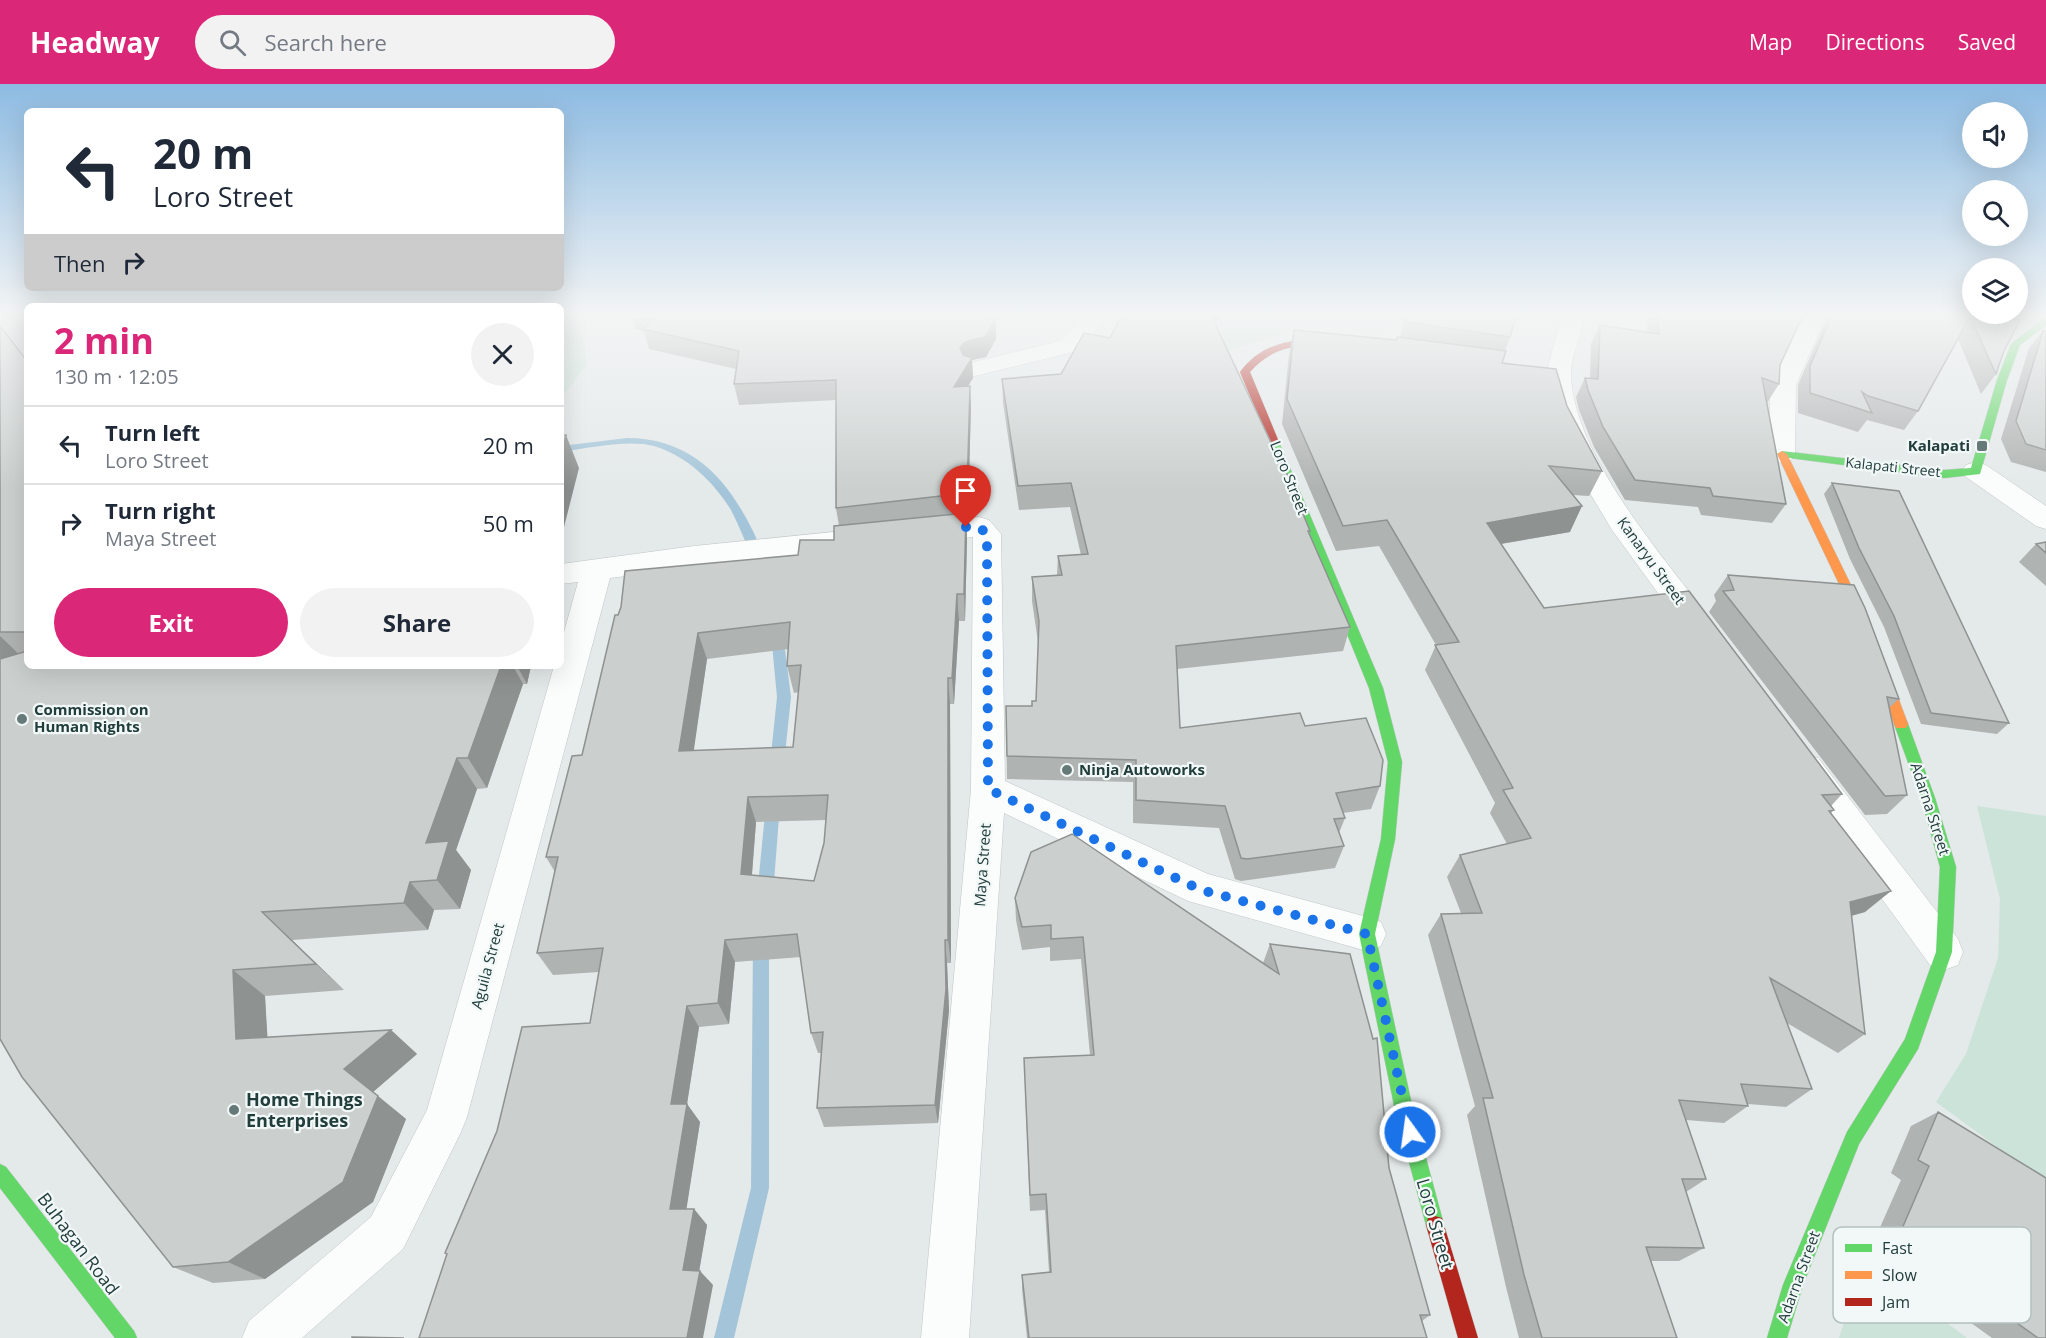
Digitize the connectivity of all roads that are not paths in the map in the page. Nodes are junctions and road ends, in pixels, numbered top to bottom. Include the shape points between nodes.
1 (1245, 372) edge
2 (1553, 372) edge
3 (1788, 372) edge
4 (2005, 372) edge
5 (1782, 454) junction
6 (1976, 471) junction
7 (2046, 519) edge
8 (579, 572) edge
9 (564, 633) edge
10 (1715, 647) edge
11 (555, 669) edge
12 (1787, 743) edge
13 (988, 789) junction
14 (1367, 934) junction
15 (1944, 952) junction
16 (0, 1173) edge
17 (127, 1338) edge
18 (267, 1338) edge
19 (945, 1338) edge
20 (1468, 1338) edge
21 (1778, 1338) edge

1 - 14 street, Loro Street via 1376,688 1395,762 1388,840
2 - 10 street, Kanaryu Street via 1567,420 1590,470 1622,524
3 - 5 street, Adarna Street via 1782,385
4 - 6 street
5 - 6 street, Kalapati Street via 1944,474
5 - 15 street, Adarna Street via 1866,628 1928,798 1948,867
6 - 7 street
8 - 9 street, Aguila Street
8 - 13 street, Maya Street via 694,556 979,527 987,534
11 - 18 street, Aguila Street via 446,1117 387,1233
12 - 15 street
13 - 14 street via 1201,890
13 - 19 street, Maya Street
14 - 20 street, Loro Street via 1404,1110
15 - 21 street, Adarna Street via 1912,1043 1852,1138 1793,1285
16 - 17 street, Buhagan Road

